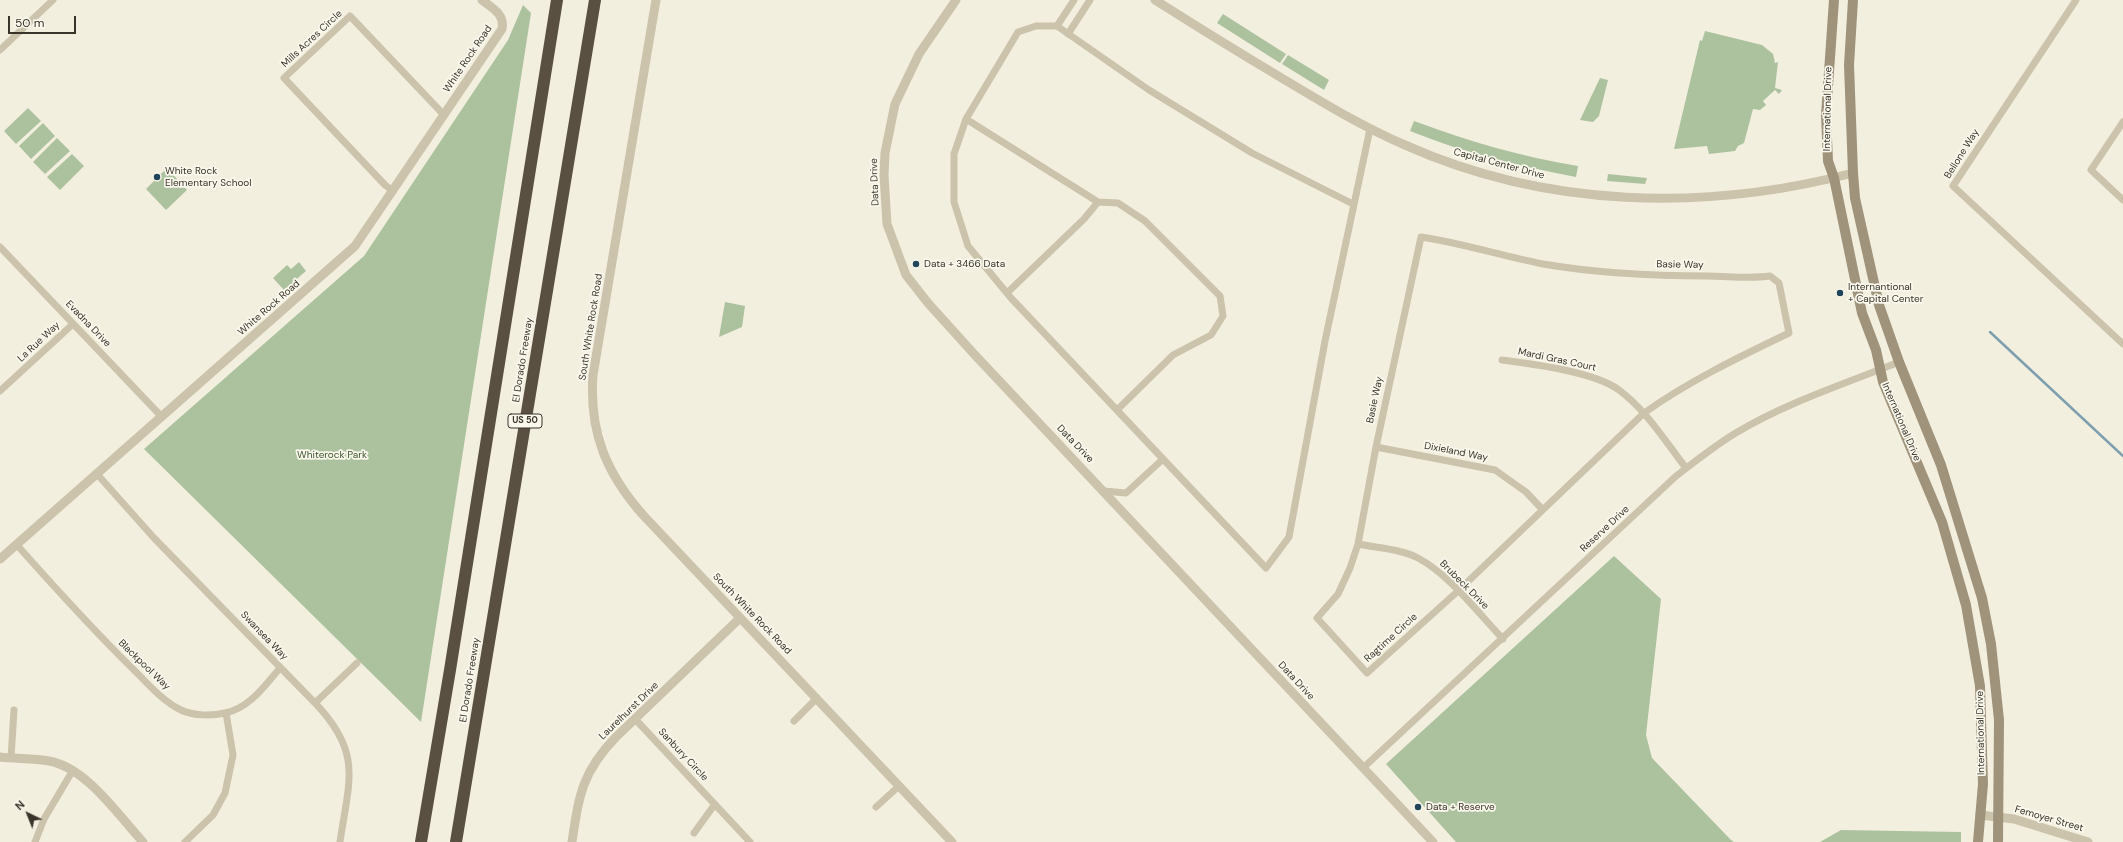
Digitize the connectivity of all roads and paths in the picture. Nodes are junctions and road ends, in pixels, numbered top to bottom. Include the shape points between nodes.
1 (54, 0) edge
2 (482, 0) edge
3 (558, 0) edge
4 (595, 0) edge
5 (656, 0) edge
6 (956, 0) edge
7 (1074, 0) edge
8 (1090, 0) edge
9 (1155, 0) edge
10 (1834, 0) edge
11 (1848, 0) edge
12 (1852, 0) edge
13 (2076, 0) edge
14 (1851, 18) junction
15 (1058, 26) junction
16 (1068, 34) junction
17 (0, 50) edge
18 (444, 115) junction
19 (966, 119) junction
20 (2123, 122) edge
21 (1370, 129) junction
22 (1853, 173) junction
23 (1834, 178) junction
24 (393, 191) junction
25 (2123, 200) edge
26 (1098, 202) junction
27 (1353, 204) junction
28 (0, 246) edge
29 (1007, 293) junction
30 (73, 324) junction
31 (2123, 344) edge
32 (1502, 360) dead end
33 (1899, 362) junction
34 (1881, 370) junction
35 (0, 391) edge
36 (1117, 410) junction
37 (1644, 413) junction
38 (161, 416) junction
39 (1376, 447) junction
40 (1163, 459) junction
41 (1686, 468) junction
42 (97, 474) junction
43 (1104, 491) junction
44 (1542, 509) junction
45 (1358, 544) junction
46 (17, 545) junction
47 (0, 559) edge
48 (1458, 591) junction
49 (740, 618) junction
50 (1503, 639) junction
51 (357, 663) dead end
52 (280, 668) junction
53 (817, 698) junction
54 (315, 703) junction
55 (14, 710) dead end
56 (226, 713) junction
57 (636, 720) junction
58 (794, 721) dead end
59 (0, 757) edge
60 (11, 758) junction
61 (1362, 768) junction
62 (73, 770) junction
63 (899, 786) junction
64 (715, 804) junction
65 (876, 807) dead end
66 (1980, 815) junction
67 (1998, 817) junction
68 (694, 833) dead end
69 (36, 842) edge
70 (143, 842) edge
71 (185, 842) edge
72 (340, 842) edge
73 (420, 842) edge
74 (456, 842) edge
75 (572, 842) edge
76 (750, 842) edge
77 (952, 842) edge
78 (1433, 842) edge
79 (1978, 842) edge
80 (1998, 842) edge
81 (2088, 842) edge

1 - 17 street
2 - 18 street, White Rock Road via 500,14 502,28
3 - 73 highway
4 - 74 highway, El Dorado Freeway / US 50
5 - 49 street, South White Rock Road via 593,375 594,417 606,463 629,500
6 - 43 street, Data Drive via 919,54 896,104 885,153 887,224 906,275 924,299
7 - 15 street
8 - 16 street
9 - 21 street, Capital Center Drive via 1331,108
10 - 23 main road, International Drive via 1826,115 1828,161
11 - 14 main road
12 - 14 main road, International Drive
13 - 31 street, Bellone Way via 1953,186
14 - 22 main road, International Drive via 1849,65
15 - 16 street
15 - 19 street via 1036,26 1018,32
16 - 27 street via 1149,90 1252,153
18 - 24 street, White Rock Road
18 - 24 street, Mills Acres Circle via 350,16 284,78 384,185
19 - 26 street
19 - 29 street via 954,154 954,202 968,246
20 - 25 street via 2091,170
21 - 23 street, Capital Center Drive via 1438,158 1482,173 1586,194 1656,199 1726,197
21 - 27 street
22 - 23 street, Capital Center Drive
22 - 33 main road, International Drive via 1861,227 1879,305
23 - 34 main road, International Drive via 1862,313
24 - 38 street, White Rock Road via 355,246
26 - 29 street via 1084,219
26 - 36 street via 1118,203 1145,221 1220,296 1223,316 1211,336 1173,355
27 - 40 street via 1288,537 1266,568
28 - 30 street, Evadna Drive
29 - 36 street
30 - 35 street, La Rue Way
30 - 38 street, Evadna Drive
32 - 37 street, Mardi Gras Court via 1597,379 1620,390
33 - 34 street, Reserve Drive
33 - 67 main road, International Drive via 1941,465 1982,598 1991,644 1999,720
34 - 41 street, Reserve Drive via 1758,421 1712,448
34 - 66 main road, International Drive via 1883,382 1942,522 1966,606 1980,686 1983,784
36 - 40 street
37 - 39 street, Basie Way via 1693,382 1788,332 1779,283 1770,276 1661,276 1587,270 1543,264 1421,236
37 - 41 street, Mardi Gras Court
37 - 44 street, Basie Way
38 - 42 street, White Rock Road
39 - 44 street, Dixieland Way via 1495,470 1526,492
39 - 45 street, Basie Way
40 - 43 street via 1126,493
41 - 50 street, Reserve Drive
42 - 46 street, White Rock Road
42 - 52 street, Swansea Way via 154,538
43 - 61 street, Data Drive
44 - 48 street, Basie Way
45 - 48 street, Brubeck Drive via 1417,558 1436,570
45 - 48 street, Ragtime Circle via 1338,594 1316,618 1367,673
46 - 47 street, White Rock Road
46 - 56 street, Blackpool Way via 91,627 164,699 190,713
48 - 50 street, Brubeck Drive
49 - 53 street, South White Rock Road
49 - 57 street, Laurelhurst Drive
50 - 61 street, Reserve Drive
51 - 54 street
52 - 54 street, Swansea Way
52 - 56 street, Blackpool Way via 253,698
53 - 58 street
53 - 63 street, South White Rock Road
54 - 72 street, Swansea Way via 337,729 349,761 349,783
55 - 60 street
56 - 71 street via 233,755 225,793 213,815
57 - 64 street, Sanbury Circle
57 - 75 street, Laurelhurst Drive via 608,745 589,770 577,807
59 - 60 street
60 - 62 street via 49,761
61 - 78 street, Data Drive
62 - 69 street via 44,819
62 - 70 street via 87,780
63 - 65 street
63 - 77 street, South White Rock Road
64 - 68 street
64 - 76 street, Sanbury Circle
66 - 67 street, Femoyer Street
66 - 79 main road, International Drive
67 - 80 main road, International Drive
67 - 81 street, Femoyer Street

